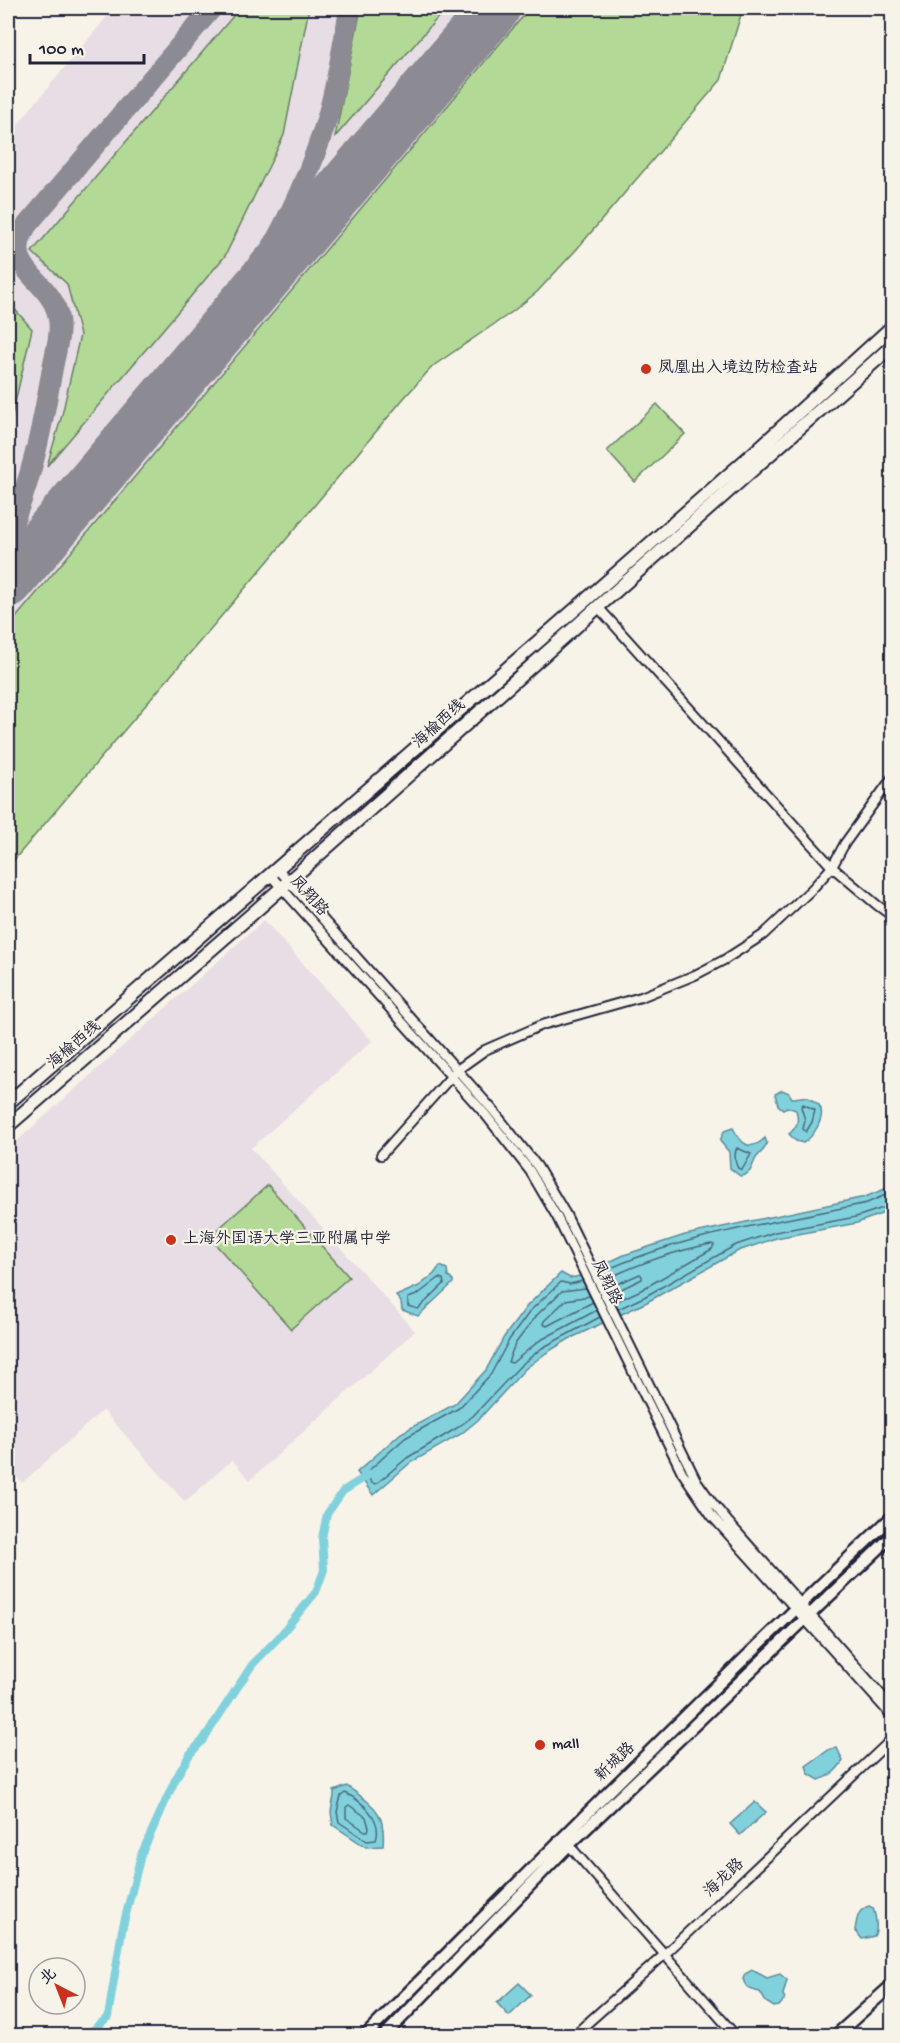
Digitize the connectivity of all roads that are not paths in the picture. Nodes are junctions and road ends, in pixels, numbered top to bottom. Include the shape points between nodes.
1 (892, 327) edge
2 (892, 346) edge
3 (761, 455) junction
4 (598, 607) junction
5 (892, 778) edge
6 (832, 867) junction
7 (274, 873) junction
8 (285, 885) junction
9 (892, 916) edge
10 (458, 1070) junction
11 (451, 1076) junction
12 (8, 1103) edge
13 (8, 1126) edge
14 (381, 1155) dead end
15 (588, 1268) junction
16 (892, 1517) edge
17 (892, 1536) edge
18 (798, 1606) junction
19 (807, 1616) junction
20 (892, 1707) edge
21 (892, 1716) edge
22 (892, 1739) edge
23 (565, 1841) junction
24 (665, 1954) junction
25 (892, 1985) edge
26 (365, 2036) edge
27 (384, 2036) edge
28 (573, 2036) edge
29 (736, 2036) edge
30 (835, 2036) edge

1 - 3 highway, 海榆西线
2 - 3 highway, 海榆西线
3 - 4 highway, 海榆西线
3 - 7 highway, 海榆西线
4 - 6 street
4 - 8 highway, 海榆西线
5 - 6 street
6 - 9 street
6 - 10 street via 763,935 724,960 641,997 542,1025 485,1050
7 - 8 street, 凤翔路
7 - 12 highway, 海榆西线
8 - 10 street, 凤翔路
8 - 11 street, 凤翔路
8 - 13 highway, 海榆西线
10 - 11 street
10 - 15 street, 凤翔路 via 537,1166 565,1213
11 - 14 street
11 - 15 street, 凤翔路 via 530,1171
15 - 18 street, 凤翔路 via 696,1480
16 - 18 main road, 新城路
17 - 19 main road, 新城路
18 - 19 street, 凤翔路
18 - 23 main road, 新城路
19 - 20 street, 凤翔路
19 - 21 street, 凤翔路
19 - 23 main road, 新城路
22 - 24 street, 海龙路
23 - 24 street
23 - 26 main road, 新城路
23 - 27 main road, 新城路
24 - 28 street, 海龙路
24 - 29 street
25 - 30 main road

